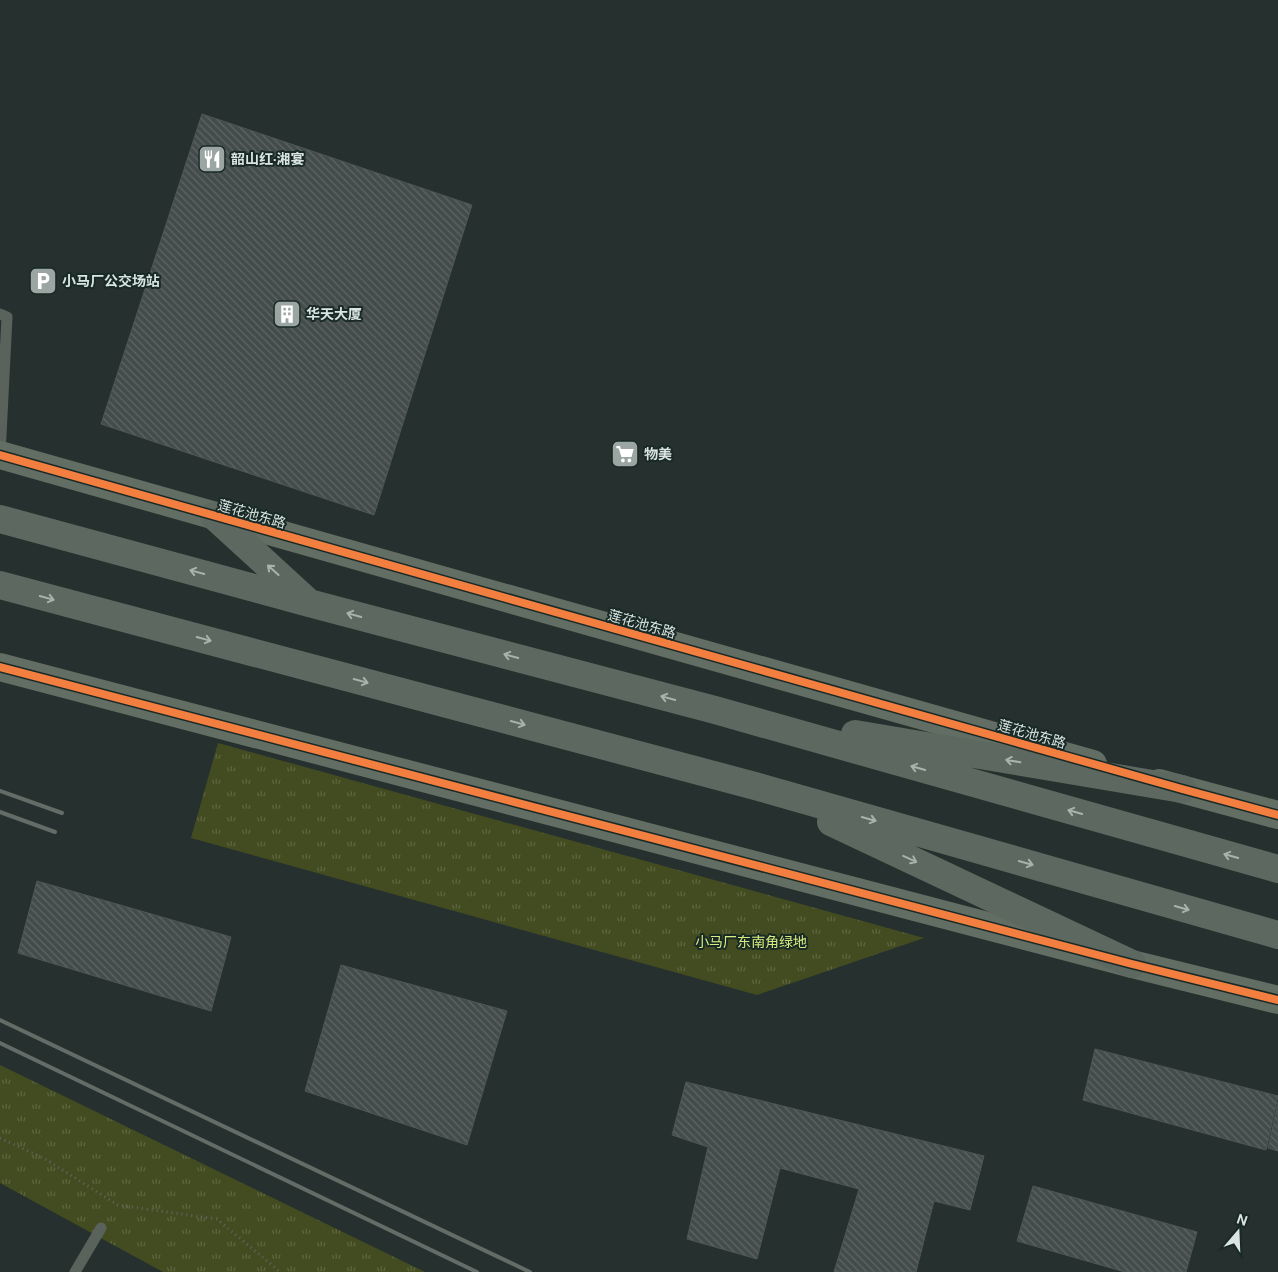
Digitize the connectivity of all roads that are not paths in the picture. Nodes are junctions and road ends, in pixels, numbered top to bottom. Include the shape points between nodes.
1 (0, 314) edge
2 (0, 455) edge
3 (214, 516) junction
4 (0, 519) edge
5 (0, 585) edge
6 (309, 603) junction
7 (0, 667) edge
8 (715, 710) junction
9 (755, 786) junction
10 (1182, 789) junction
11 (1278, 815) edge
12 (1278, 869) edge
13 (1278, 935) edge
14 (1132, 964) junction
15 (1278, 1000) edge
16 (101, 1228) dead end
17 (75, 1272) edge

1 - 2 lane via 7,317
2 - 3 street, 莲花池东路
6 -> 3 highway
3 - 10 street, 莲花池东路
6 -> 4 highway
5 -> 9 highway
8 -> 6 highway
7 - 14 street
10 -> 8 highway
12 -> 8 highway
9 -> 13 highway
9 -> 14 highway
10 - 11 street, 莲花池东路
14 - 15 street
16 - 17 lane

